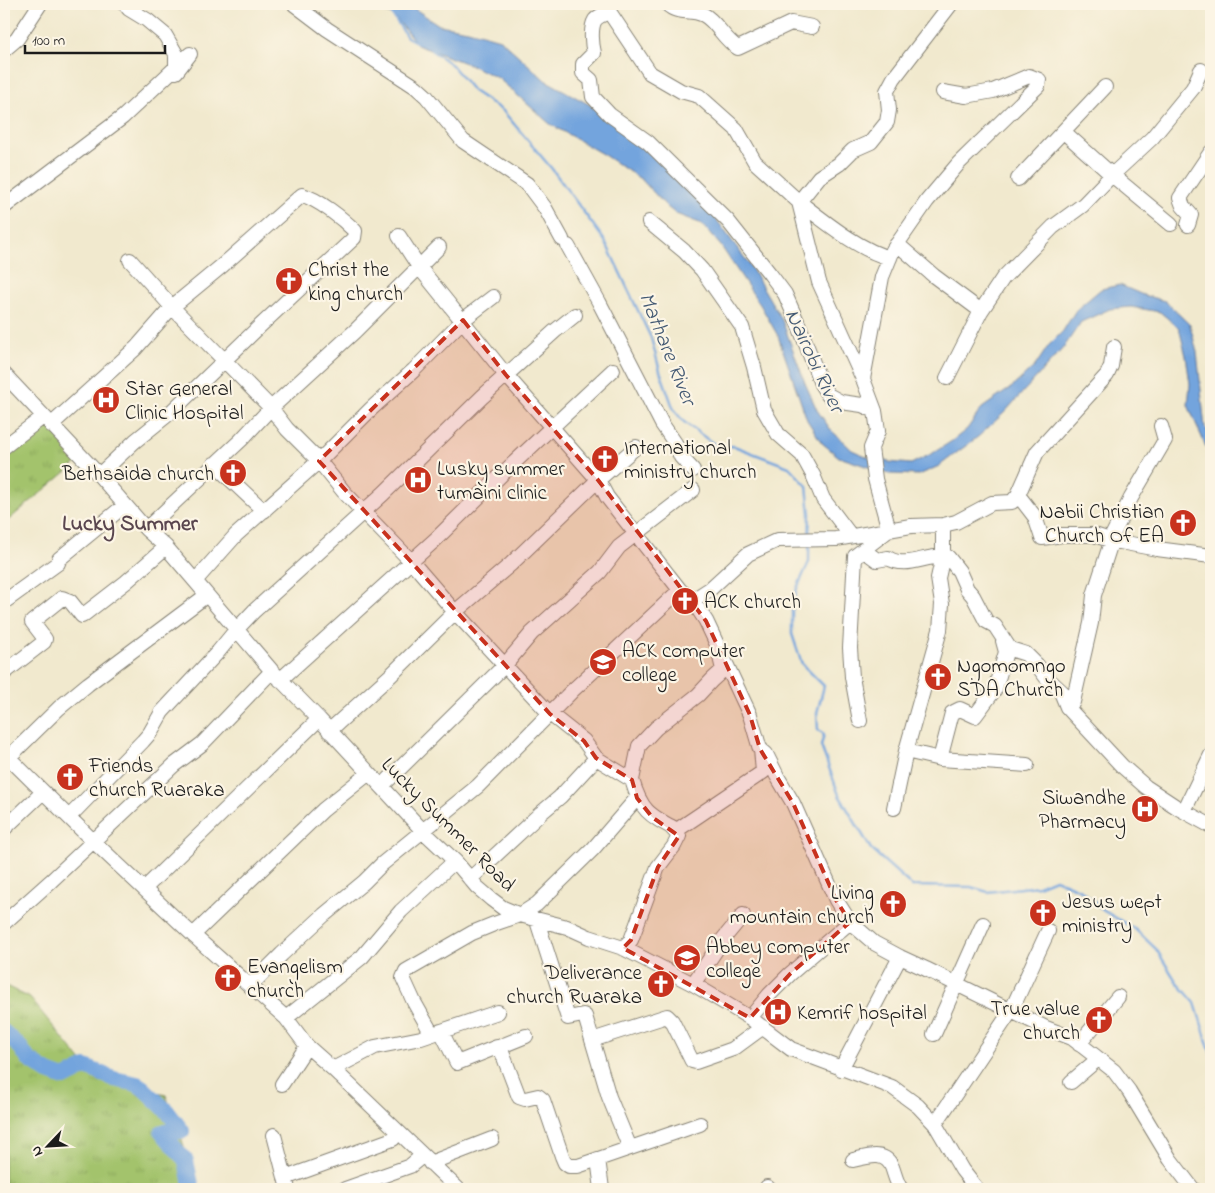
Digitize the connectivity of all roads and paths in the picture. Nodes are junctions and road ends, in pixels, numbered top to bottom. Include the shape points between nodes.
1 (40, 4) edge
2 (125, 4) edge
3 (294, 4) edge
4 (666, 4) edge
5 (951, 4) edge
6 (606, 8) edge
7 (812, 27) dead end
8 (4, 50) edge
9 (1201, 70) dead end
10 (1106, 88) dead end
11 (943, 92) dead end
12 (1064, 132) junction
13 (1211, 152) edge
14 (1112, 175) junction
15 (1018, 179) dead end
16 (799, 202) junction
17 (4, 207) edge
18 (649, 222) dead end
19 (1171, 224) dead end
20 (1188, 225) dead end
21 (398, 236) dead end
22 (439, 247) dead end
23 (893, 251) junction
24 (130, 260) dead end
25 (419, 267) junction
26 (492, 297) dead end
27 (172, 307) junction
28 (981, 311) junction
29 (574, 315) dead end
30 (463, 320) junction
31 (1114, 347) dead end
32 (225, 360) junction
33 (613, 370) dead end
34 (4, 374) edge
35 (506, 375) junction
36 (947, 378) dead end
37 (863, 379) junction
38 (270, 408) junction
39 (875, 411) junction
40 (47, 421) junction
41 (1161, 426) dead end
42 (552, 427) junction
43 (4, 447) edge
44 (636, 447) dead end
45 (319, 461) junction
46 (214, 464) junction
47 (693, 470) dead end
48 (99, 475) junction
49 (598, 480) junction
50 (693, 490) dead end
51 (1018, 495) junction
52 (125, 505) junction
53 (264, 510) junction
54 (363, 511) junction
55 (943, 525) junction
56 (146, 530) junction
57 (889, 530) junction
58 (636, 533) junction
59 (851, 536) junction
60 (1110, 540) junction
61 (166, 547) junction
62 (855, 556) junction
63 (943, 556) junction
64 (1211, 556) edge
65 (411, 561) junction
66 (195, 581) junction
67 (680, 590) junction
68 (207, 595) junction
69 (693, 600) junction
70 (4, 602) edge
71 (455, 612) junction
72 (236, 630) junction
73 (1000, 634) junction
74 (717, 647) junction
75 (506, 665) junction
76 (4, 673) edge
77 (276, 675) junction
78 (1070, 704) junction
79 (550, 714) junction
80 (319, 719) junction
81 (860, 721) dead end
82 (329, 731) junction
83 (760, 749) junction
84 (906, 751) junction
85 (6, 755) edge
86 (1211, 755) edge
87 (596, 758) junction
88 (940, 759) junction
89 (1027, 765) dead end
90 (369, 773) junction
91 (632, 780) junction
92 (382, 786) junction
93 (43, 792) junction
94 (637, 798) junction
95 (894, 808) dead end
96 (1184, 811) junction
97 (69, 817) junction
98 (1211, 826) edge
99 (4, 829) edge
100 (677, 830) junction
101 (423, 831) junction
102 (93, 842) junction
103 (455, 861) junction
104 (470, 879) junction
105 (144, 889) junction
106 (520, 915) junction
107 (744, 915) dead end
108 (850, 922) junction
109 (4, 923) edge
110 (538, 924) dead end
111 (983, 924) dead end
112 (1048, 931) dead end
113 (193, 935) junction
114 (623, 948) junction
115 (900, 958) junction
116 (955, 983) junction
117 (693, 984) junction
118 (250, 986) junction
119 (1118, 997) dead end
120 (1011, 1011) junction
121 (498, 1012) dead end
122 (286, 1018) junction
123 (750, 1018) junction
124 (763, 1027) junction
125 (436, 1033) junction
126 (934, 1034) dead end
127 (526, 1036) dead end
128 (592, 1040) junction
129 (1079, 1044) junction
130 (307, 1046) junction
131 (499, 1047) junction
132 (1098, 1059) junction
133 (333, 1069) junction
134 (841, 1069) junction
135 (1071, 1082) dead end
136 (282, 1084) dead end
137 (700, 1124) dead end
138 (935, 1124) junction
139 (274, 1135) dead end
140 (393, 1139) dead end
141 (492, 1139) dead end
142 (630, 1148) junction
143 (426, 1159) junction
144 (598, 1159) junction
145 (853, 1160) dead end
146 (287, 1184) edge
147 (345, 1189) edge
148 (458, 1189) edge
149 (602, 1189) edge
150 (901, 1189) edge
151 (977, 1189) edge
152 (1193, 1189) edge

1 - 8 street via 17,39
2 - 17 street via 165,35 176,54 176,63 176,72 190,54 176,66 170,73 123,117
3 - 47 street via 416,87 463,141 527,184 545,208 599,302 681,457
4 - 7 street via 672,9 706,16 738,48 791,23
5 - 16 street via 894,78 887,91 887,122 871,142 854,150 819,177
6 - 16 street via 650,73 681,91 699,96 736,129 755,162
6 - 39 street via 593,22 594,53 583,64 583,73 591,80 593,97 610,115 648,142 728,221 770,274 785,294 820,384 828,394 841,402
9 - 14 street via 1193,88 1170,118
10 - 12 street
11 - 23 street via 966,96 993,91 1029,76 1040,80 1038,86 959,163 927,201
12 - 14 street
12 - 15 street
13 - 20 street via 1180,198 1191,215
14 - 19 street
14 - 28 street via 1019,261
16 - 23 street via 878,255
16 - 37 street via 819,282
18 - 59 street via 702,270 742,327 764,410 778,434 802,455 823,499
21 - 25 street
22 - 25 street
23 - 28 street via 903,249
23 - 37 street via 882,277
24 - 27 street
25 - 30 street
25 - 38 street
26 - 30 street
27 - 32 street
27 - 32 street via 302,195 312,197 355,231 354,238
27 - 40 street via 136,348
28 - 36 street
29 - 35 street
30 - 35 street
30 - 45 street
31 - 51 street via 1107,375 1037,452
32 - 38 street
32 - 48 street
33 - 42 street
34 - 40 street, Lucky Summer Road
35 - 42 street
35 - 54 street
37 - 39 street
38 - 45 street
38 - 46 street
39 - 57 street via 878,431 871,448 875,479
40 - 43 street
40 - 48 street, Lucky Summer Road
41 - 60 street via 1165,440 1130,498
42 - 49 street
42 - 65 street
44 - 49 street
45 - 53 street
45 - 54 street
46 - 53 street
46 - 56 street
48 - 52 street, Lucky Summer Road
49 - 58 street via 607,497
49 - 71 street via 511,564
50 - 58 street
51 - 55 street via 1012,502 992,503 956,522
51 - 60 street via 1034,517 1042,538 1094,535
52 - 56 street, Lucky Summer Road
52 - 70 street via 59,558 58,563
53 - 66 street via 236,535
54 - 65 street
54 - 72 street
55 - 57 street
55 - 63 street
56 - 61 street, Lucky Summer Road
57 - 59 street
57 - 62 street
58 - 67 street
58 - 75 street via 619,547 600,572 532,633
59 - 69 street via 778,540 748,554
60 - 64 street
60 - 78 street via 1114,534 1094,595 1091,623
61 - 66 street, Lucky Summer Road
61 - 76 street via 82,616 70,601 62,598 32,622 44,642
62 - 63 street via 866,552 877,560 888,558 896,563
62 - 81 street via 850,648
63 - 73 street via 948,557 959,571 986,621
63 - 84 street via 938,578 942,604 940,630
65 - 71 street
65 - 77 street
66 - 68 street, Lucky Summer Road
67 - 69 street
67 - 79 street
68 - 72 street, Lucky Summer Road
68 - 85 street via 73,696
69 - 74 street
71 - 75 street
71 - 82 street
72 - 77 street, Lucky Summer Road
72 - 97 street via 162,712 144,740
73 - 78 street via 1010,649 1026,654
73 - 88 street via 1006,652 994,689 975,716 960,709 952,713
74 - 83 street via 750,715
74 - 91 street via 723,670 639,746
75 - 79 street
75 - 92 street
77 - 80 street, Lucky Summer Road
77 - 102 street
78 - 96 street via 1128,771 1146,787
79 - 87 street via 584,742
79 - 101 street via 478,786
80 - 82 street, Lucky Summer Road
80 - 105 street
82 - 90 street, Lucky Summer Road
83 - 100 street via 763,772
83 - 108 street via 766,754 793,803 836,900
84 - 88 street
84 - 95 street
85 - 93 street
86 - 96 street
87 - 91 street
87 - 104 street via 560,797
88 - 89 street
90 - 92 street, Lucky Summer Road
90 - 113 street via 323,810
91 - 94 street
92 - 101 street, Lucky Summer Road
93 - 97 street
93 - 99 street
94 - 100 street via 652,817
94 - 106 street via 593,850 537,904
96 - 98 street
97 - 102 street
100 - 114 street via 670,826 679,836 658,867 631,940
101 - 103 street, Lucky Summer Road
101 - 118 street via 324,915
102 - 105 street
102 - 109 street
103 - 104 street, Lucky Summer Road
103 - 122 street via 401,912 362,957
104 - 106 street, Lucky Summer Road via 503,908
105 - 113 street
106 - 114 street, Lucky Summer Road via 566,927
106 - 125 street via 472,934 406,971 403,978 414,1002
107 - 117 street
108 - 115 street via 874,943
108 - 123 street via 768,995
110 - 128 street via 568,1018 584,1015
111 - 116 street
112 - 120 street
113 - 118 street
114 - 117 street, Lucky Summer Road
115 - 116 street
115 - 134 street
116 - 120 street
116 - 126 street
117 - 123 street, Lucky Summer Road
118 - 122 street
119 - 129 street
120 - 129 street
120 - 138 street
121 - 125 street
122 - 130 street
123 - 124 street, Lucky Summer Road
124 - 128 street via 733,1049 696,1062 692,1061 667,1016
124 - 134 street, Lucky Summer Road via 791,1048
125 - 131 street via 457,1063
125 - 133 street via 375,1047
127 - 131 street
128 - 142 street via 609,1097
129 - 132 street
130 - 133 street
130 - 136 street
131 - 144 street via 519,1097 538,1096 544,1100 565,1163 573,1167
132 - 135 street
132 - 152 street via 1114,1071 1129,1091 1170,1159
133 - 143 street
134 - 138 street, Lucky Summer Road via 892,1087 918,1106
137 - 142 street
138 - 151 street, Lucky Summer Road
139 - 146 street
140 - 146 street
141 - 143 street
142 - 144 street
143 - 147 street
143 - 148 street
144 - 149 street
145 - 150 street via 882,1156 892,1168

